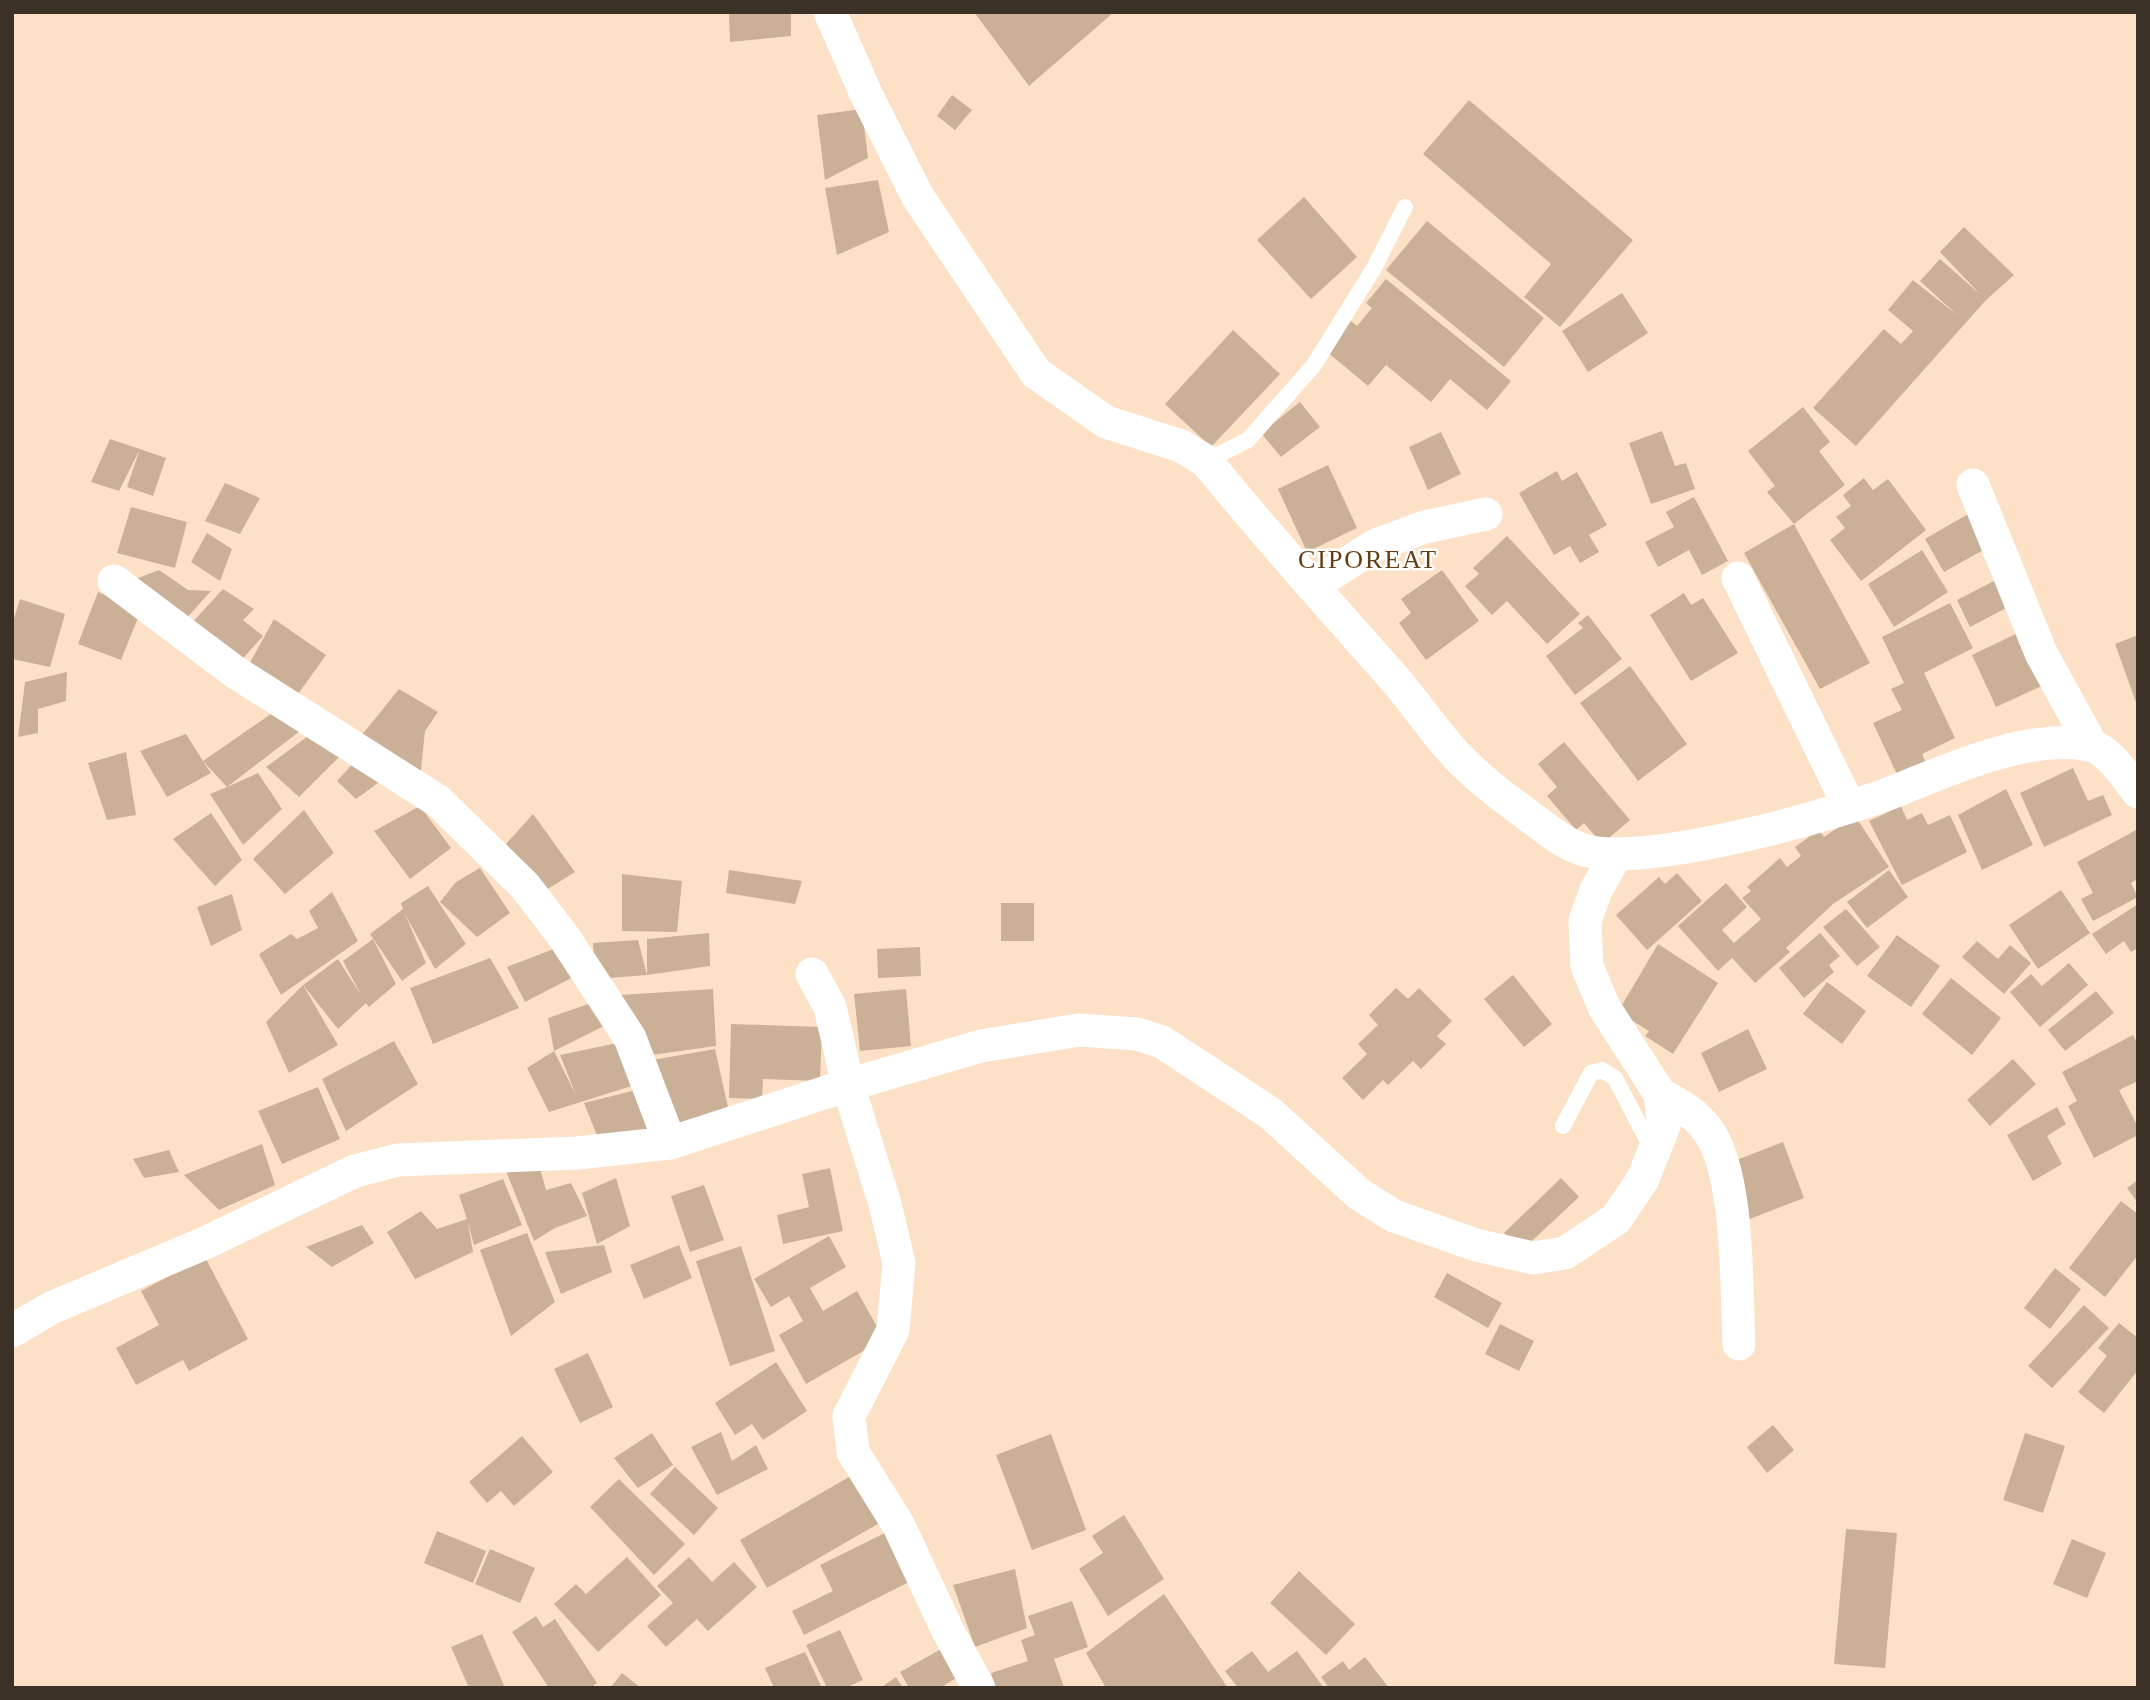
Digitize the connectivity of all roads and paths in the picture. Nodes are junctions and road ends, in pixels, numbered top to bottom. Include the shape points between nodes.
1 (830, 12) edge
2 (1405, 207) dead end
3 (1206, 461) junction
4 (1973, 485) dead end
5 (1486, 514) dead end
6 (1738, 578) dead end
7 (114, 581) dead end
8 (1312, 586) junction
9 (2092, 746) junction
10 (2138, 792) edge
11 (1849, 806) junction
12 (1616, 855) junction
13 (812, 974) dead end
14 (848, 1085) junction
15 (1660, 1094) junction
16 (1563, 1126) dead end
17 (670, 1143) junction
18 (1655, 1154) junction
19 (12, 1331) edge
20 (1739, 1344) dead end
21 (979, 1688) edge

1 - 3 street via 918,197 1036,373 1107,422 1181,446
2 - 3 lane via 1374,268 1314,365 1248,440
3 - 8 street
4 - 9 street via 2041,653
5 - 8 street via 1425,527 1376,545
6 - 11 street
7 - 17 street via 235,672 438,802 524,886 564,937 630,1038
8 - 12 street via 1458,757 1557,837 1582,850
9 - 10 street via 2111,759
9 - 11 street via 2071,743 2010,749
11 - 12 street via 1733,838
12 - 15 street via 1584,921 1587,967 1604,1007
13 - 14 street via 830,1007
14 - 17 street
14 - 18 street via 981,1046 1079,1030 1137,1034 1162,1042 1270,1112 1359,1195 1394,1216 1476,1245 1533,1258 1565,1253 1616,1219
14 - 21 street via 899,1263 893,1330 849,1416 853,1452 899,1526
15 - 18 street via 1664,1126
15 - 20 street via 1692,1112 1709,1131 1723,1167 1734,1232
16 - 18 lane via 1591,1073 1602,1070 1615,1078
17 - 19 street via 577,1153 398,1160 355,1171 205,1243 51,1308

